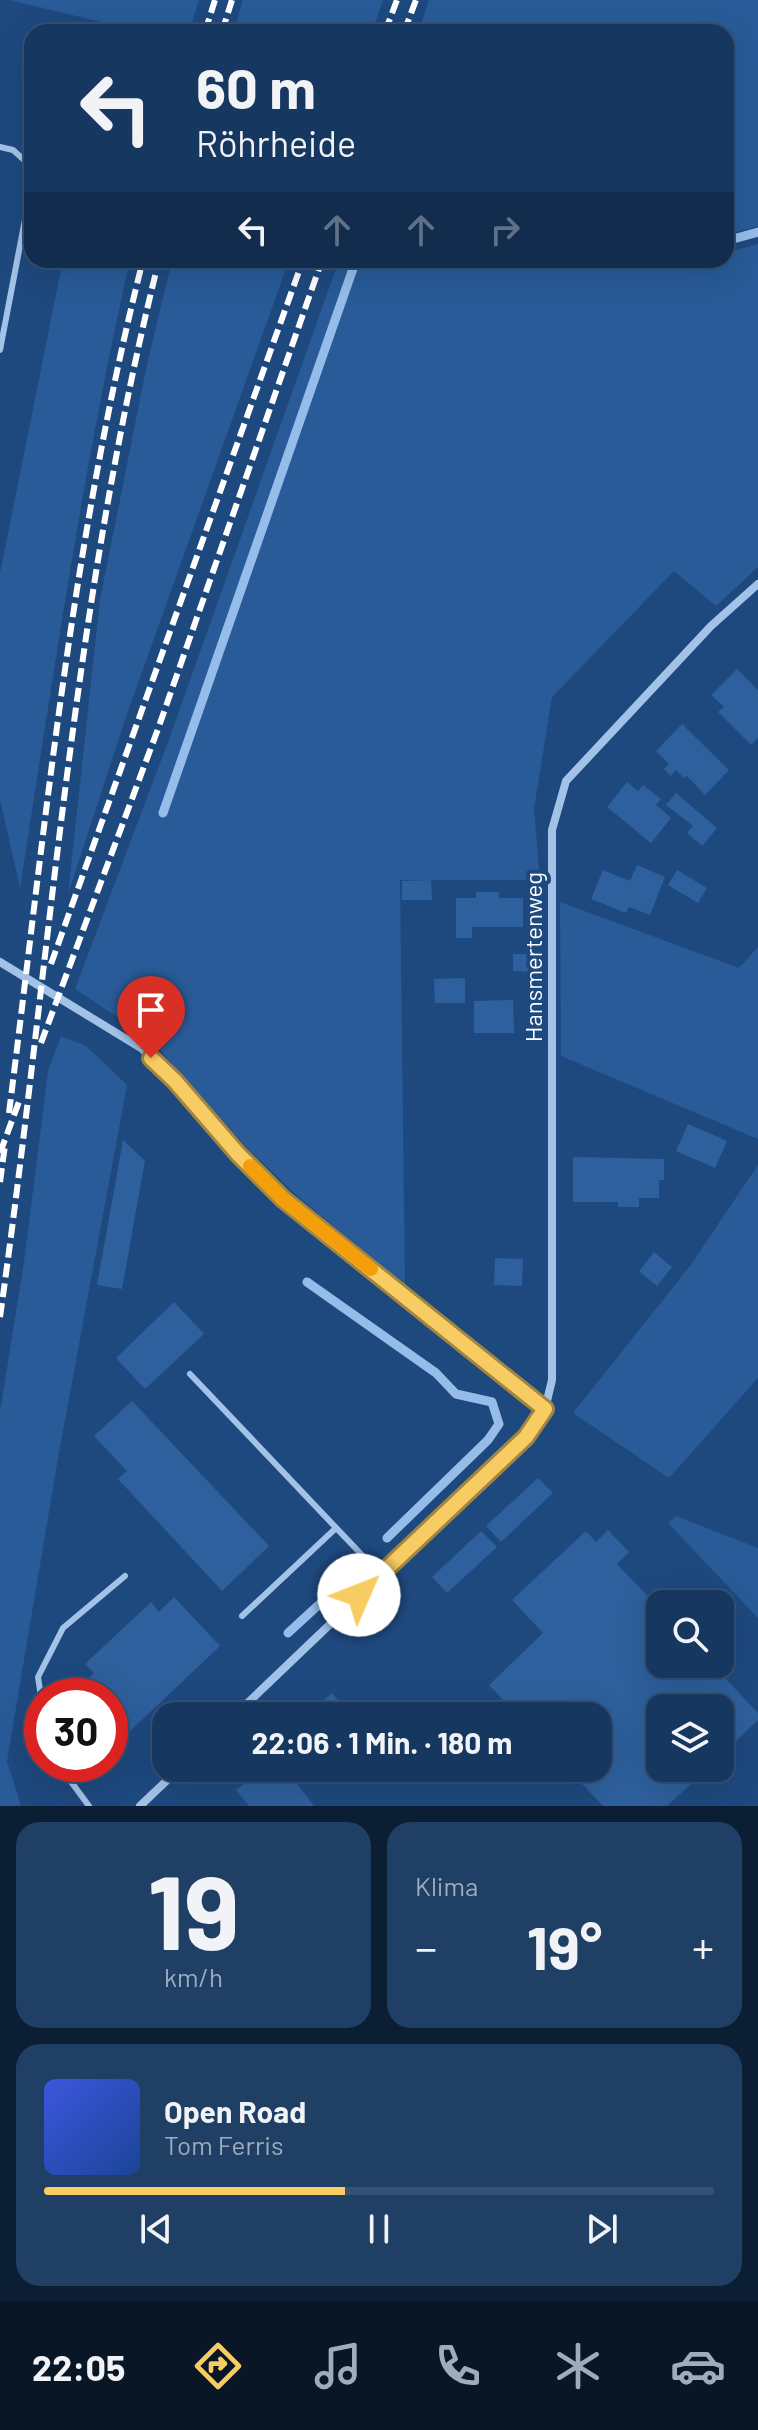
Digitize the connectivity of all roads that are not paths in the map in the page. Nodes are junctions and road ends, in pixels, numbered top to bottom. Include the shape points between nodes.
1 (0, 147) edge
2 (24, 160) edge
3 (24, 225) edge
4 (0, 350) edge
5 (758, 584) edge
6 (0, 962) edge
7 (190, 1374) dead end
8 (545, 1409) junction
9 (336, 1528) junction
10 (380, 1574) junction
11 (125, 1576) dead end
12 (242, 1616) dead end
13 (38, 1678) edge
14 (248, 1702) edge
15 (71, 1782) edge
16 (165, 1782) edge
17 (89, 1806) edge
18 (140, 1806) edge

1 - 2 lane
3 - 4 lane
5 - 8 street, Hansmertenweg via 711,626 566,781 552,830 552,1380
6 - 8 street via 141,1048 283,1199
7 - 9 lane
8 - 10 street via 526,1437
9 - 10 lane
9 - 12 lane
10 - 14 street
11 - 13 lane via 63,1628
15 - 17 lane
16 - 18 street

